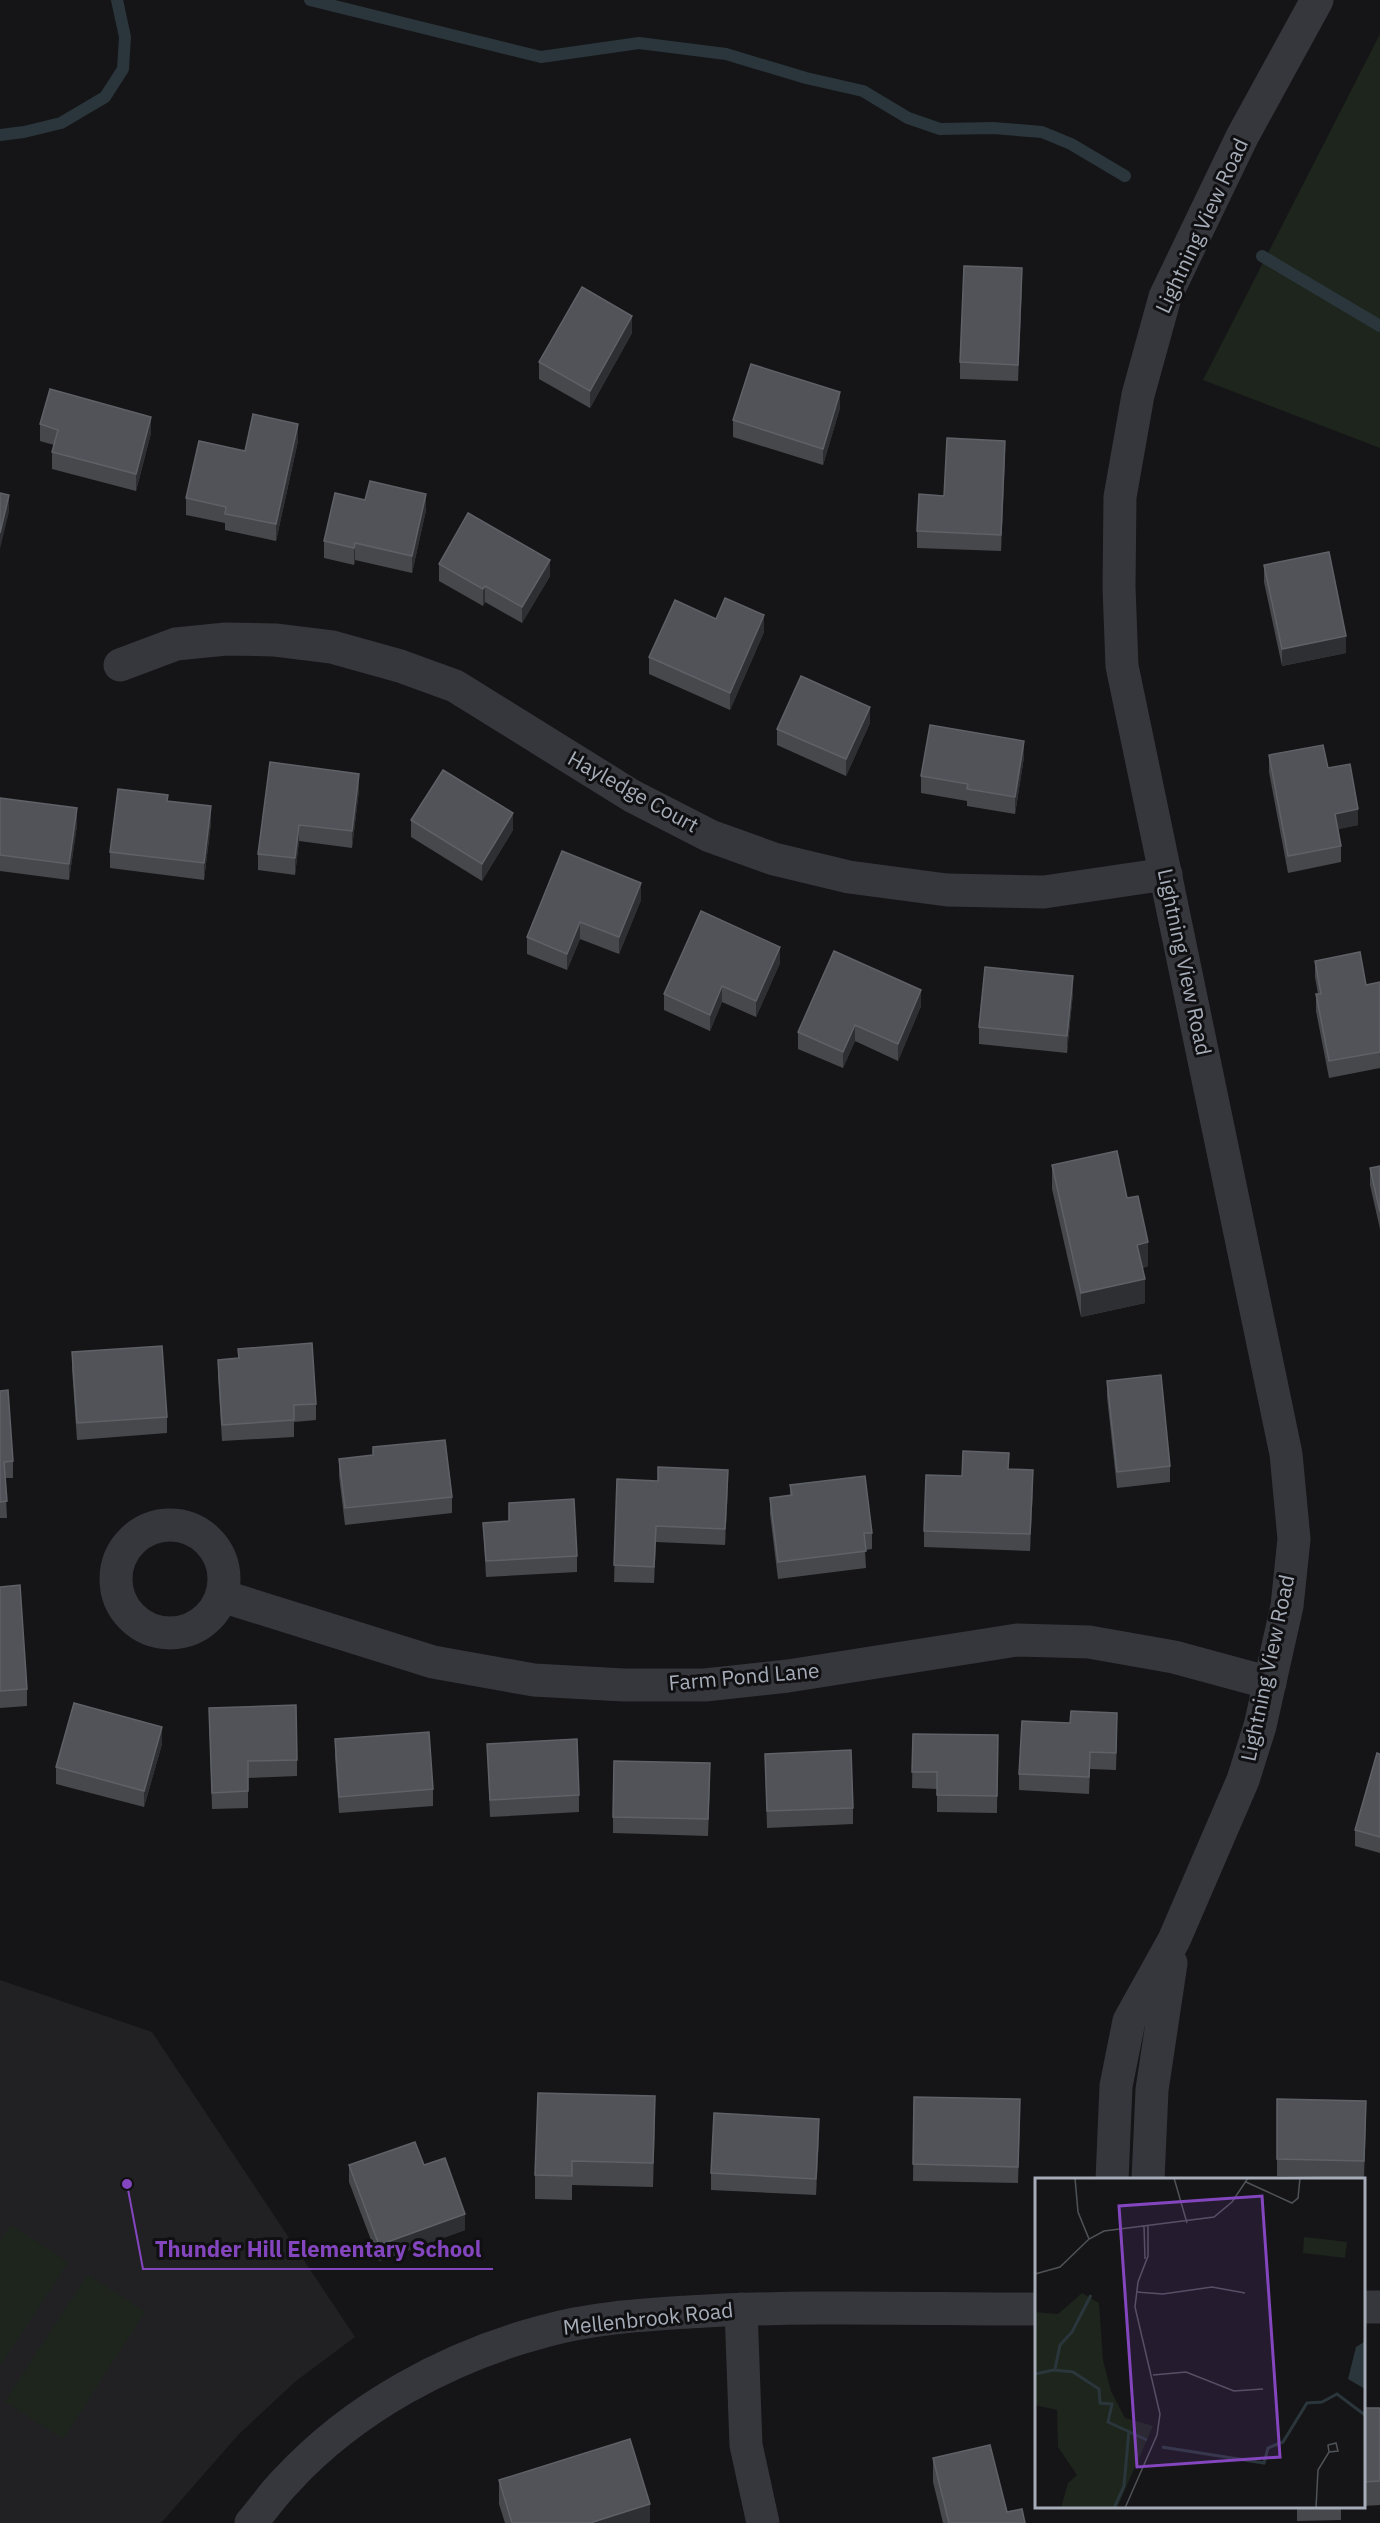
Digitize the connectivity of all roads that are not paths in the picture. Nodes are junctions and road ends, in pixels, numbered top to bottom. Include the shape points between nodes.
1 (1317, 0) edge
2 (120, 665) dead end
3 (1166, 874) junction
4 (222, 1596) dead end
5 (1270, 1683) junction
6 (1174, 1940) junction
7 (1112, 2178) edge
8 (1148, 2178) edge
9 (741, 2309) junction
10 (1035, 2309) edge
11 (251, 2523) edge
12 (762, 2523) edge

1 - 3 street, Lightning View Road via 1242,137 1165,297 1138,394 1120,497 1122,666
2 - 3 street, Hayledge Court via 176,644 226,639 332,647 400,666 454,686 632,796 710,836 774,859 849,878 947,890 1044,892
3 - 5 street, Lightning View Road via 1286,1454 1294,1539 1287,1606
4 - 5 street, Farm Pond Lane via 433,1662 534,1680 705,1685 1017,1640 1100,1644 1174,1657
5 - 6 street, Lightning View Road via 1243,1780
6 - 7 street, Lightning View Road via 1130,2021 1116,2086
6 - 8 street, Lightning View Road via 1152,2090
9 - 10 street, Mellenbrook Road
9 - 11 street, Mellenbrook Road via 635,2316 546,2330 475,2354 411,2384 344,2428 286,2480
9 - 12 street via 747,2445

